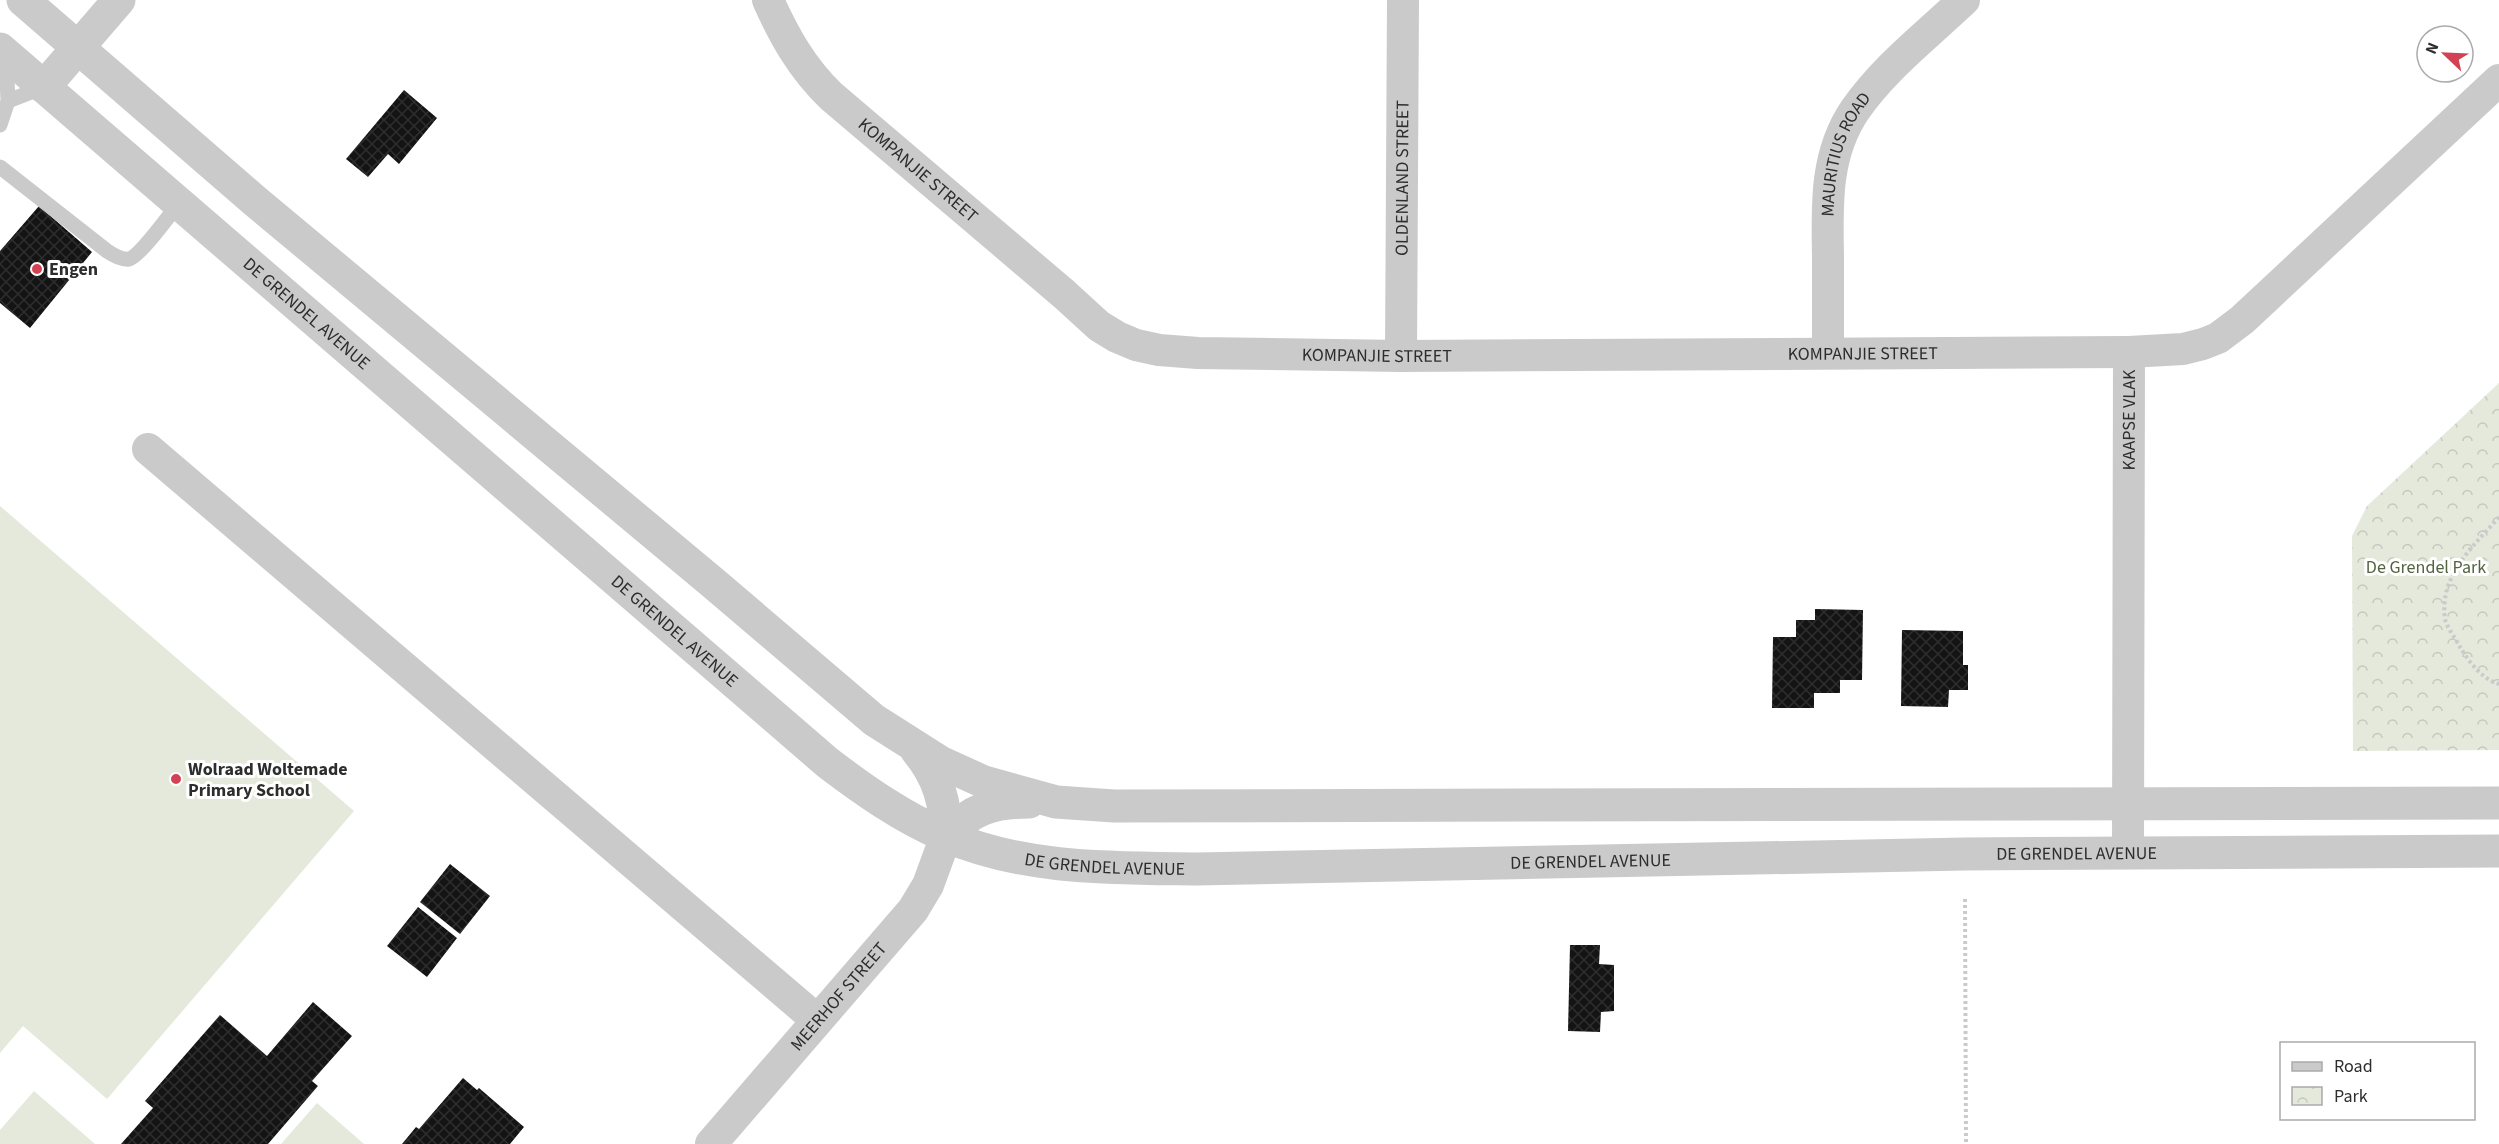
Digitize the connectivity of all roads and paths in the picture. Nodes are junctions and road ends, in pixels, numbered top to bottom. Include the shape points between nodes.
1 (119, 0) edge
2 (768, 0) edge
3 (1403, 0) edge
4 (1964, 0) edge
5 (38, 5) edge
6 (79, 47) junction
7 (3, 51) edge
8 (2499, 80) edge
9 (44, 87) junction
10 (8, 101) junction
11 (0, 125) edge
12 (0, 167) edge
13 (179, 203) junction
14 (1828, 352) junction
15 (2129, 352) junction
16 (1401, 356) junction
17 (148, 449) dead end
18 (2499, 517) edge
19 (2499, 684) edge
20 (912, 745) junction
21 (1056, 802) junction
22 (2499, 803) edge
23 (2128, 804) junction
24 (946, 836) junction
25 (2499, 851) edge
26 (2128, 852) junction
27 (1965, 899) dead end
28 (817, 1020) junction
29 (711, 1144) edge
30 (1966, 1144) edge

1 - 6 street
2 - 16 street, KOMPANJIE STREET via 801,62 831,96 1099,326 1117,337 1160,350
3 - 16 street, OLDENLAND STREET
4 - 14 street, MAURITIUS ROAD via 1875,85 1854,111 1834,154 1828,183
5 - 6 street
5 - 7 street
6 - 9 street
6 - 20 street via 255,201 855,704
7 - 9 street, DE GRENDEL AVENUE
7 - 10 lane
8 - 15 street, KAAPSE VLAK via 2250,313 2218,338 2182,349
9 - 10 lane
9 - 13 street, DE GRENDEL AVENUE
10 - 11 lane
12 - 13 lane via 107,251 122,258 137,254
13 - 24 street, DE GRENDEL AVENUE via 828,764 873,797
14 - 15 street, KOMPANJIE STREET
14 - 16 street, KOMPANJIE STREET
15 - 23 street, KAAPSE VLAK
17 - 28 street
18 - 19 path via 2453,570 2446,594 2445,620 2470,663
20 - 21 street via 984,782
20 - 24 street via 938,784
21 - 23 street via 1123,806
21 - 24 street via 990,806 964,818
22 - 23 street
23 - 26 street, KAAPSE VLAK
24 - 26 street, DE GRENDEL AVENUE via 1071,866 1197,869
24 - 28 street, MEERHOF STREET via 928,885 913,910
25 - 26 street, DE GRENDEL AVENUE
27 - 30 path
28 - 29 street, MEERHOF STREET

